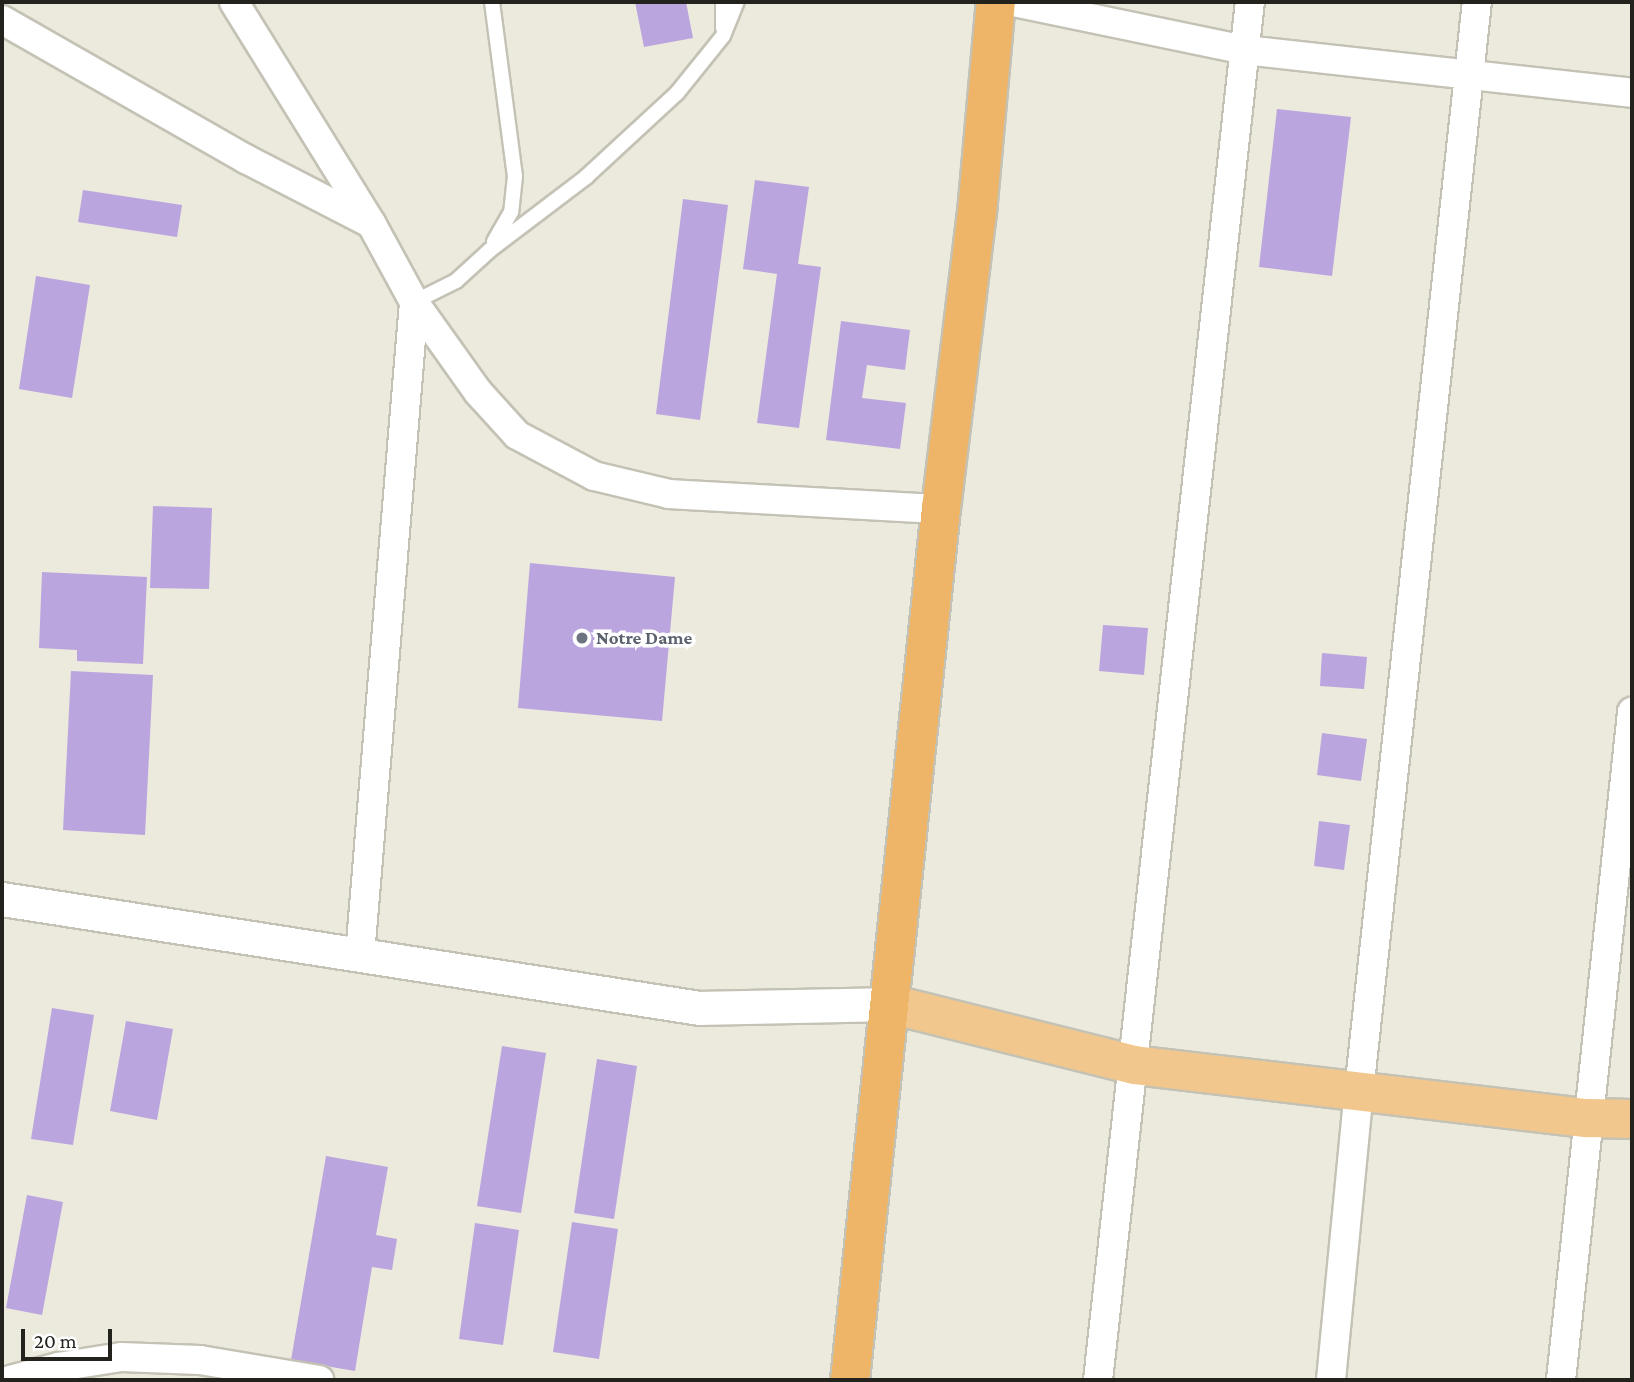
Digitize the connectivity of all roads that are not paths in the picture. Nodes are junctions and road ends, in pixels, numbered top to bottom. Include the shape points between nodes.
1 (234, 2) edge
2 (492, 2) edge
3 (723, 2) edge
4 (737, 2) edge
5 (996, 2) edge
6 (1013, 2) edge
7 (1250, 2) edge
8 (1477, 2) edge
9 (2, 20) edge
10 (723, 36) junction
11 (1245, 50) junction
12 (1469, 77) junction
13 (1632, 93) edge
14 (371, 223) junction
15 (490, 250) junction
16 (414, 302) junction
17 (941, 509) junction
18 (1632, 712) edge
19 (2, 899) edge
20 (360, 955) junction
21 (890, 1004) junction
22 (1134, 1065) junction
23 (1359, 1091) junction
24 (1588, 1118) junction
25 (1632, 1119) edge
26 (198, 1370) edge
27 (10, 1380) edge
28 (319, 1380) edge
29 (850, 1380) edge
30 (1098, 1380) edge
31 (1331, 1380) edge
32 (1561, 1380) edge

1 - 14 street
2 - 15 lane via 515,176 511,212
3 - 10 lane
4 - 10 lane
5 - 17 highway via 977,213
6 - 11 street
7 - 11 street
8 - 12 street
9 - 14 street via 246,159
10 - 15 lane via 677,93 586,177
11 - 12 street
11 - 22 street
12 - 13 street
12 - 23 street
14 - 16 street
15 - 16 lane via 456,281
16 - 17 street via 478,392 517,435 594,476 669,494
16 - 20 street
17 - 21 highway
18 - 24 street
19 - 20 street
20 - 21 street via 701,1008
21 - 22 main road
21 - 29 highway
22 - 23 main road
22 - 30 street
23 - 24 main road
23 - 31 street
24 - 25 main road
24 - 32 street
26 - 27 street via 121,1357
26 - 28 street

